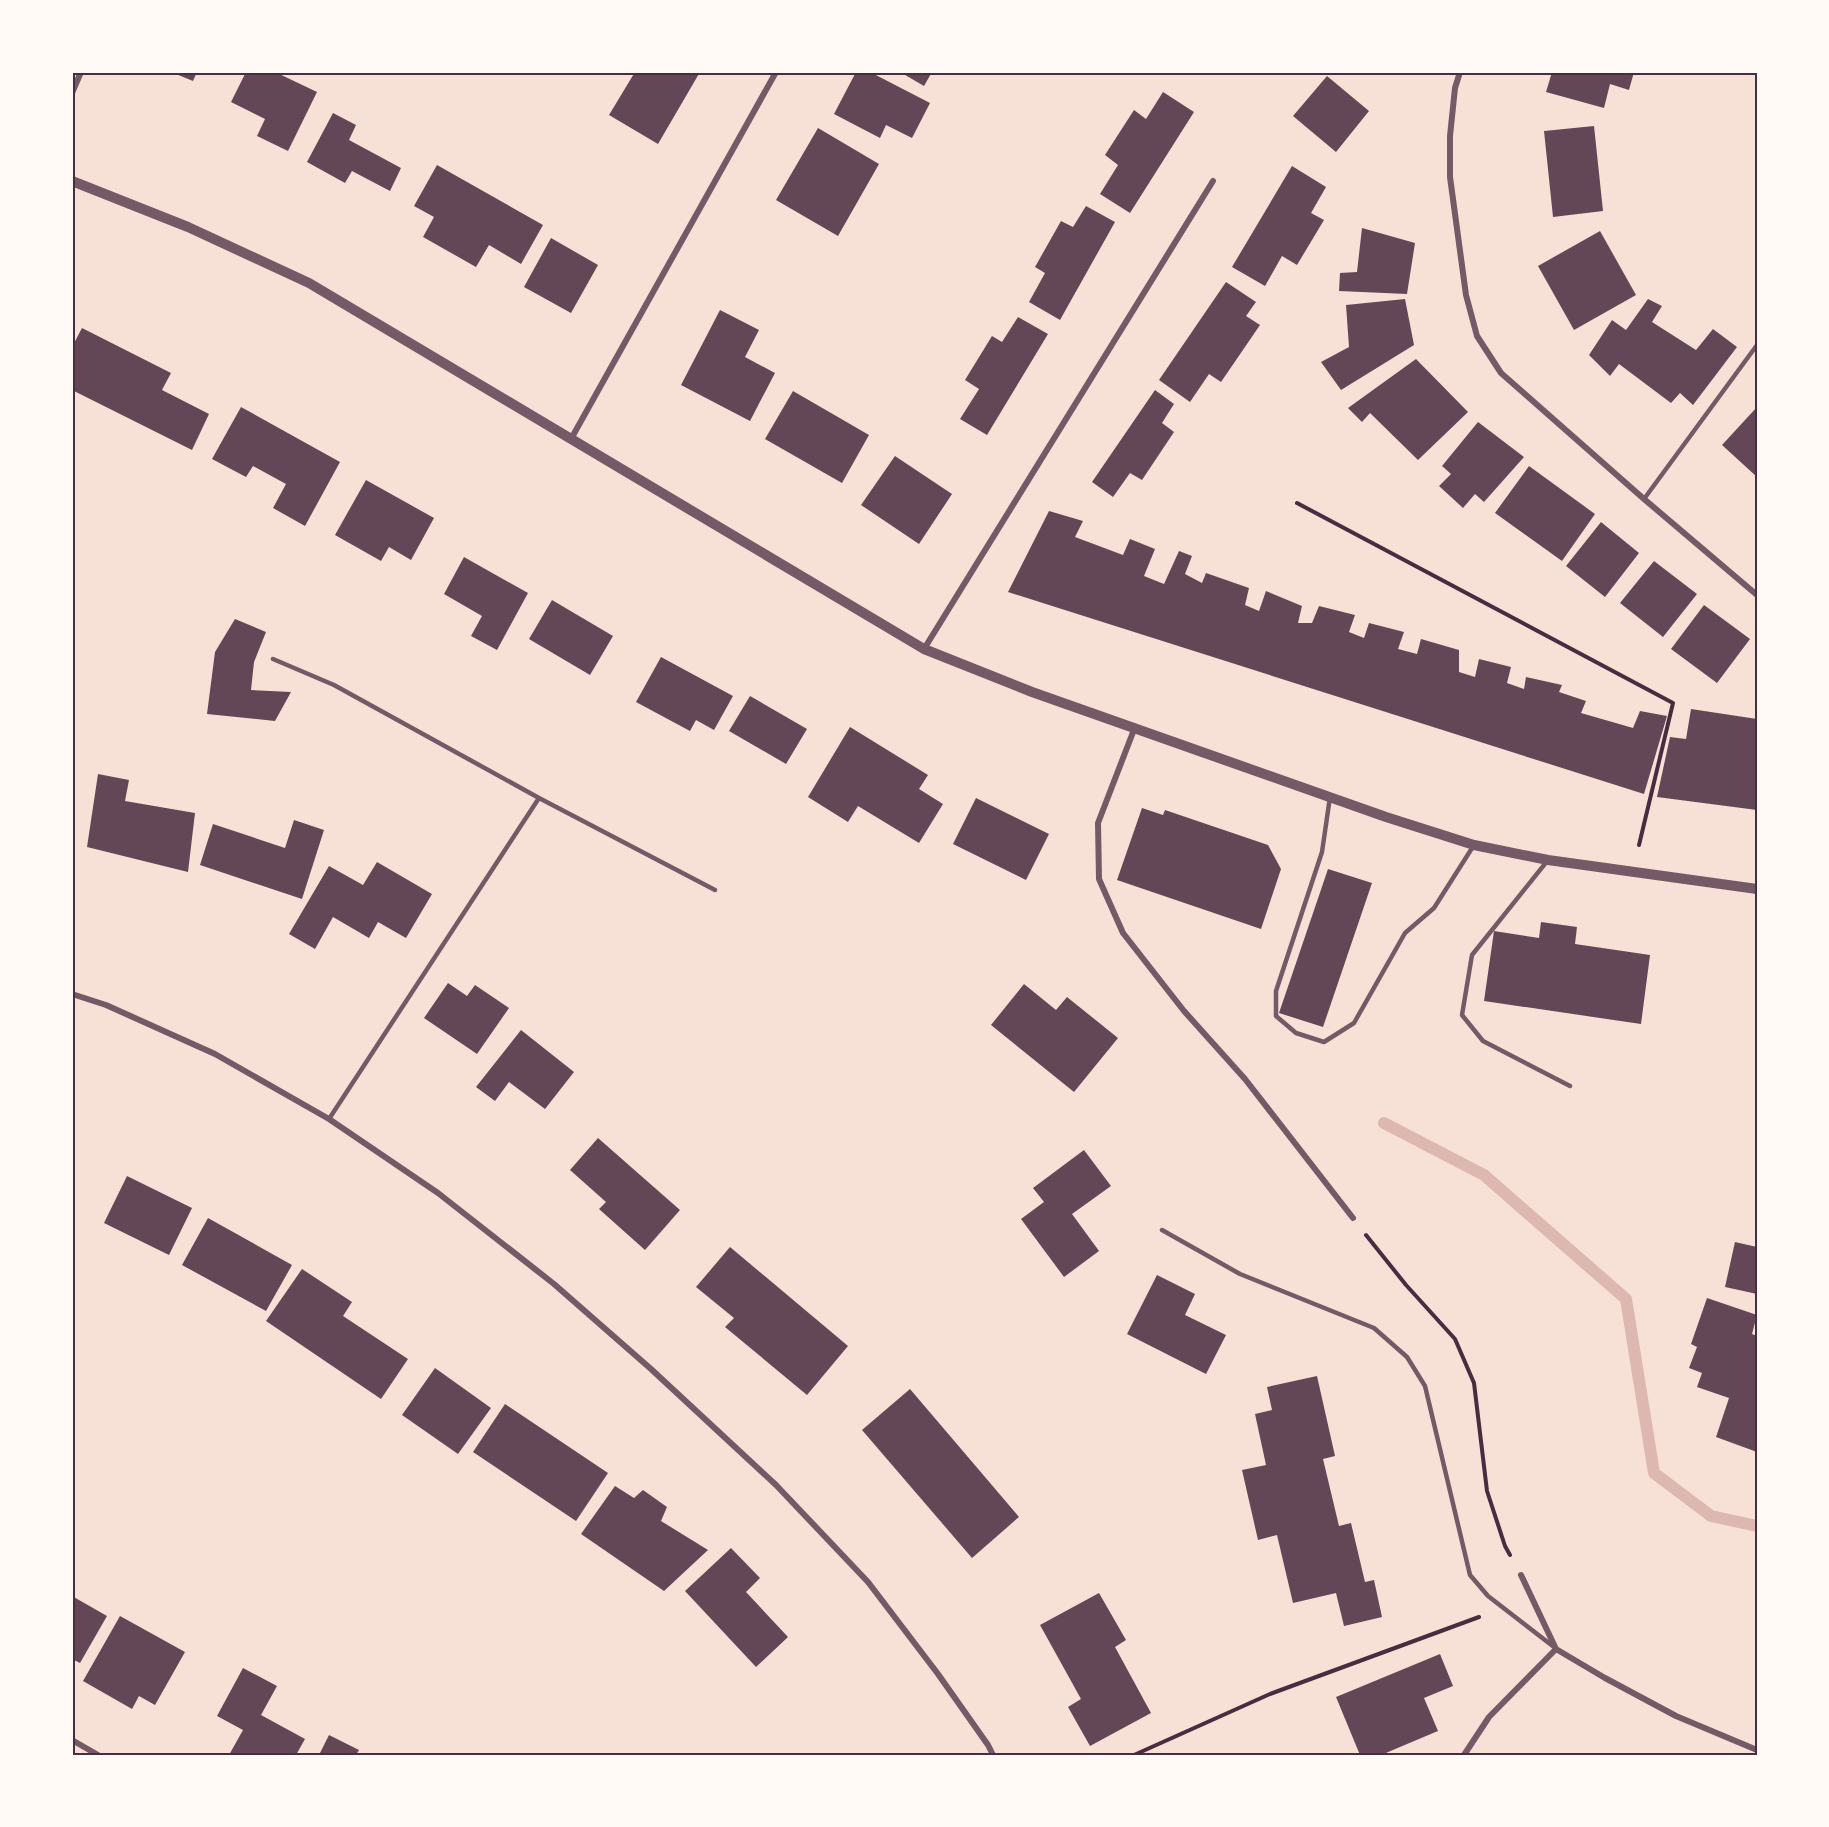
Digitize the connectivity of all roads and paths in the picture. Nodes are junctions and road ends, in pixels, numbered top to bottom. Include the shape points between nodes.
1 (81, 72) edge
2 (776, 72) edge
3 (1461, 72) edge
4 (72, 93) edge
5 (72, 180) edge
6 (1213, 181) dead end
7 (1757, 345) edge
8 (570, 440) junction
9 (1644, 499) junction
10 (1297, 503) dead end
11 (1757, 595) edge
12 (924, 649) junction
13 (273, 659) dead end
14 (1135, 727) junction
15 (1330, 797) junction
16 (539, 798) junction
17 (1474, 845) junction
18 (1548, 860) junction
19 (1632, 871) junction
20 (1757, 889) edge
21 (715, 890) dead end
22 (72, 994) edge
23 (1570, 1086) dead end
24 (329, 1119) junction
25 (1353, 1218) dead end
26 (1162, 1230) dead end
27 (1521, 1575) dead end
28 (1503, 1608) junction
29 (1556, 1649) junction
30 (72, 1740) edge
31 (1757, 1750) edge
32 (98, 1755) edge
33 (993, 1755) edge
34 (1134, 1755) edge
35 (1464, 1755) edge

1 - 4 street
2 - 8 street
3 - 9 street via 1449,136 1450,177 1466,295 1477,336 1501,373
5 - 8 street via 188,226 309,284
6 - 12 street
7 - 9 lane
8 - 12 street
9 - 11 street
10 - 19 path via 1673,703
12 - 14 street
13 - 16 lane via 334,685
14 - 15 street
14 - 25 street via 1098,823 1099,879 1123,933 1184,1011 1245,1079
15 - 17 street
15 - 17 lane via 1322,852 1276,991 1276,1016 1296,1033 1324,1042 1354,1023 1405,933 1434,908
16 - 21 lane
16 - 24 lane
17 - 18 street
18 - 19 street
18 - 23 lane via 1472,955 1462,1015 1483,1041
19 - 20 street
22 - 24 street via 106,1005 215,1054
24 - 33 street via 438,1192 554,1284 776,1485 868,1582 939,1674
26 - 28 lane via 1240,1274 1374,1328 1407,1357 1425,1386 1470,1575
27 - 29 street
28 - 29 lane
28 - 34 path via 1270,1694
29 - 31 street via 1676,1716
29 - 35 street via 1490,1717
30 - 32 street

